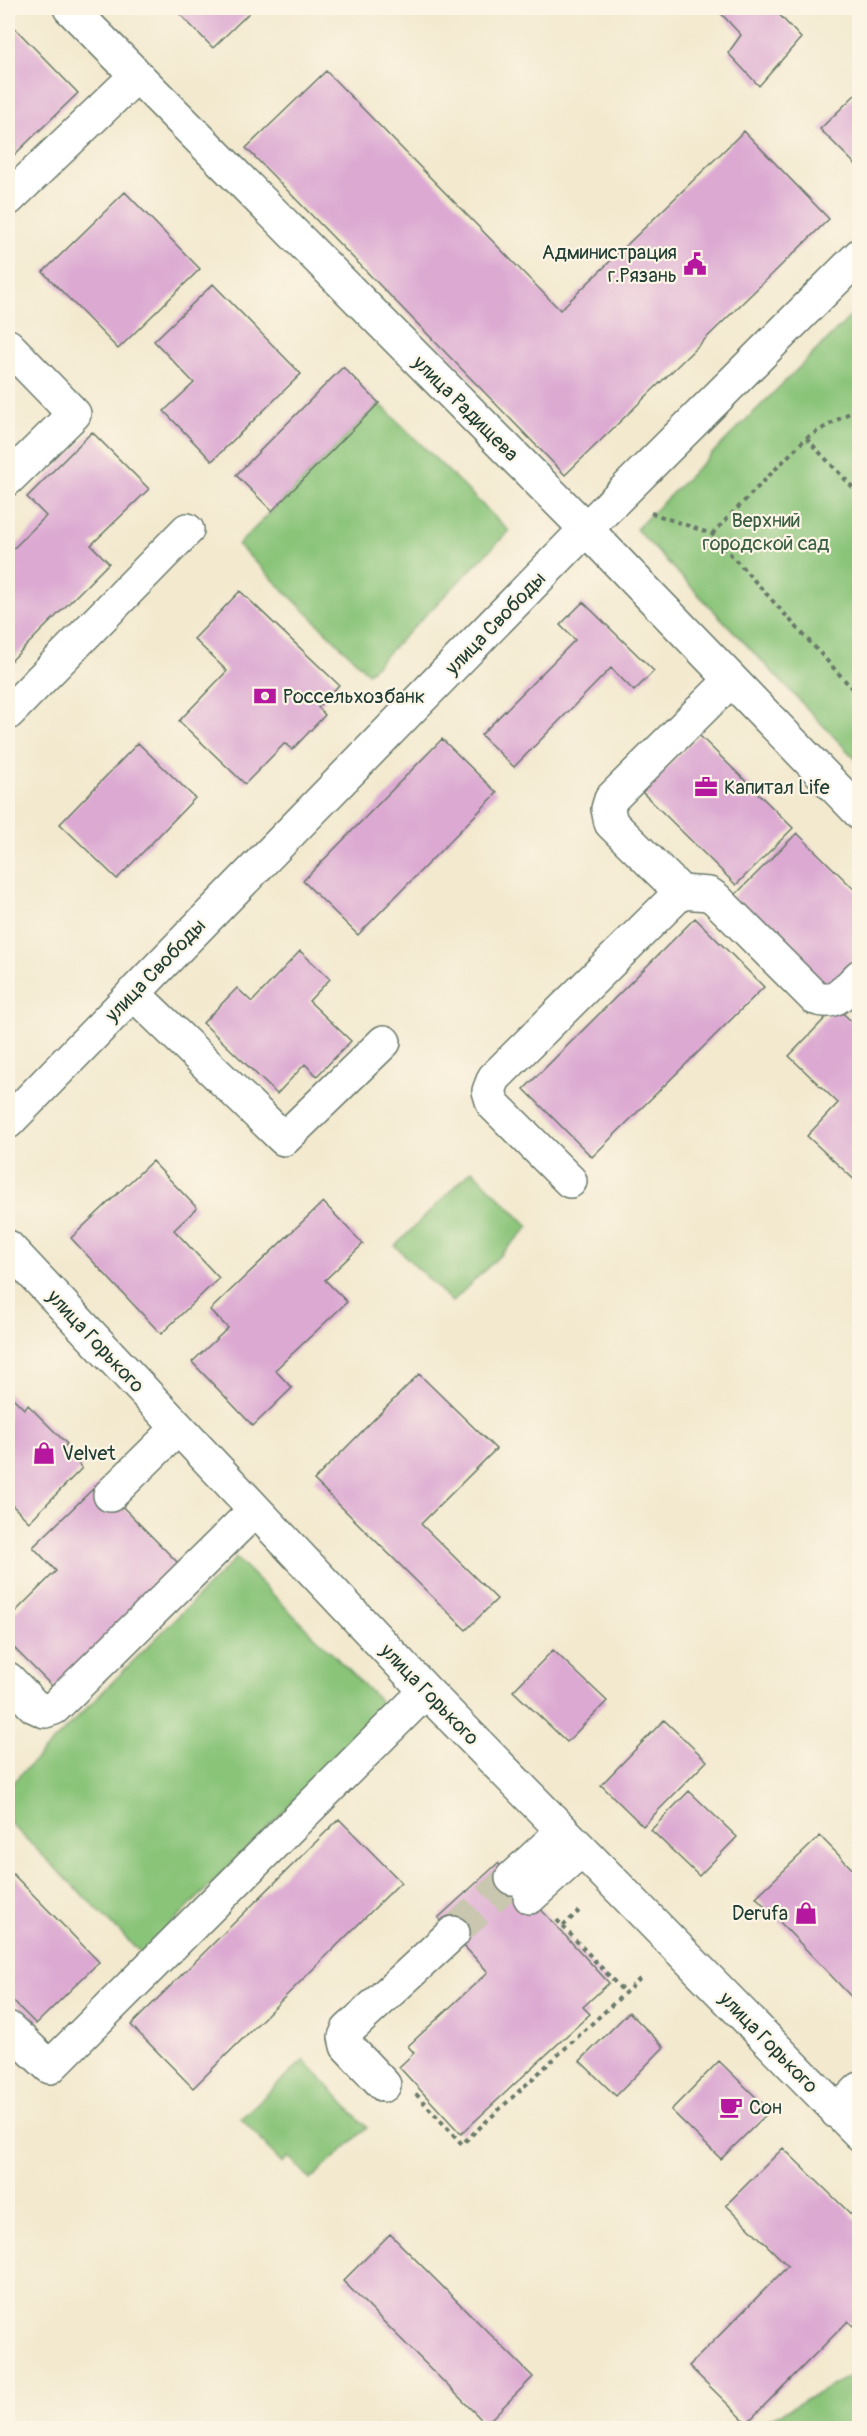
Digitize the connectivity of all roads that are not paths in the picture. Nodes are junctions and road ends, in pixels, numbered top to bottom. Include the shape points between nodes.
1 (70, 8) edge
2 (136, 76) junction
3 (8, 199) edge
4 (860, 255) edge
5 (8, 346) edge
6 (8, 479) edge
7 (586, 529) junction
8 (188, 530) dead end
9 (731, 680) junction
10 (8, 713) edge
11 (860, 813) edge
12 (681, 892) junction
13 (860, 976) edge
14 (133, 993) junction
15 (384, 1042) dead end
16 (8, 1122) edge
17 (570, 1181) dead end
18 (8, 1247) edge
19 (178, 1428) junction
20 (110, 1495) dead end
21 (255, 1510) junction
22 (8, 1679) edge
23 (426, 1691) junction
24 (572, 1841) junction
25 (526, 1890) tunnel mouth
26 (453, 1933) tunnel mouth
27 (8, 2028) edge
28 (384, 2085) road end
29 (852, 2112) edge

1 - 2 street, улица Радищева
2 - 3 street
2 - 7 street, улица Радищева
4 - 7 street, улица Свободы
5 - 6 street via 74,414
7 - 9 street, улица Радищева
7 - 14 street, улица Свободы
8 - 10 street
9 - 11 street, улица Радищева
9 - 12 street via 611,799 608,809 611,823
12 - 13 street via 709,894 716,899 815,998 836,999
12 - 17 street via 494,1078 489,1091 493,1104
14 - 15 street via 284,1138
14 - 16 street, улица Свободы
18 - 19 street, улица Горького
19 - 20 street
19 - 21 street, улица Горького
21 - 22 street via 54,1708 45,1711 34,1706
21 - 23 street, улица Горького
23 - 24 street, улица Горького
23 - 27 street via 50,2067
24 - 25 street
24 - 29 street, улица Горького
26 - 28 street via 348,2030 347,2046

